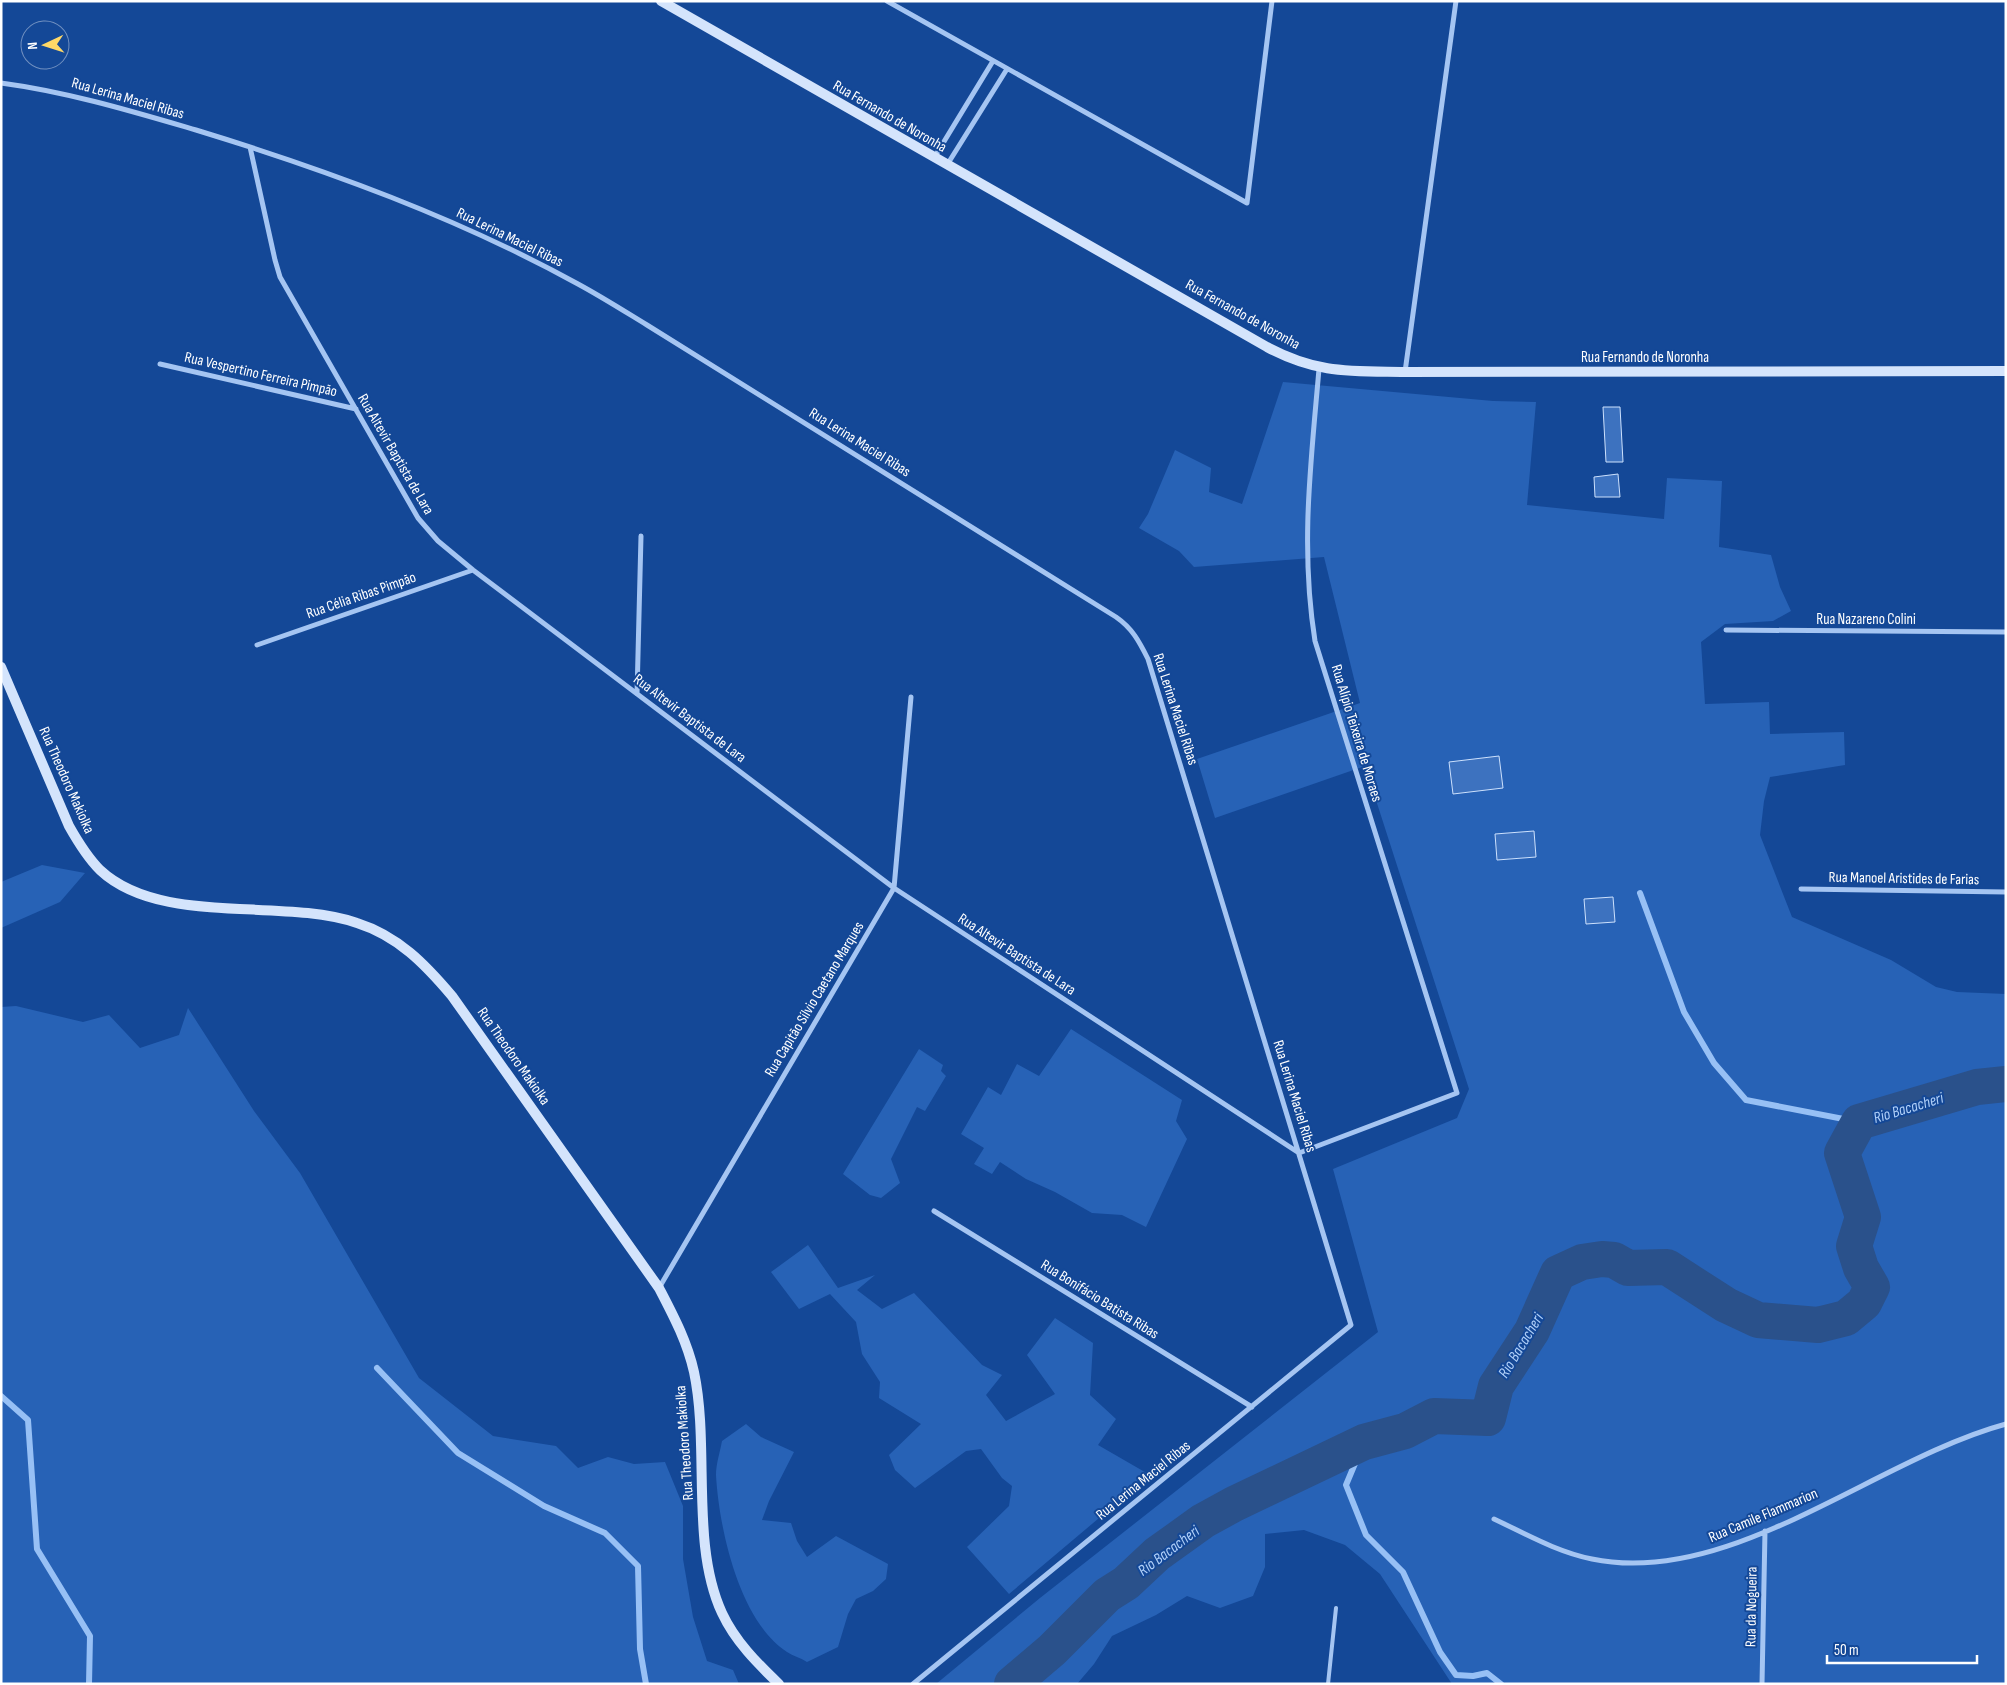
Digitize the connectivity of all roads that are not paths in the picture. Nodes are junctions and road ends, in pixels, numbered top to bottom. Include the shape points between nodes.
1 (661, 1) edge
2 (887, 1) edge
3 (1272, 1) edge
4 (1456, 1) edge
5 (993, 61) junction
6 (1007, 69) junction
7 (1, 83) edge
8 (250, 147) junction
9 (934, 158) junction
10 (947, 166) junction
11 (160, 364) dead end
12 (1319, 369) junction
13 (2006, 371) edge
14 (1405, 372) junction
15 (356, 409) junction
16 (641, 536) dead end
17 (473, 570) junction
18 (1726, 630) dead end
19 (2006, 632) edge
20 (256, 644) dead end
21 (1, 667) edge
22 (637, 694) junction
23 (911, 697) dead end
24 (894, 888) junction
25 (1801, 889) dead end
26 (2006, 892) edge
27 (1299, 1153) junction
28 (934, 1212) dead end
29 (658, 1288) junction
30 (1252, 1407) junction
31 (2006, 1424) edge
32 (1494, 1519) dead end
33 (1765, 1531) junction
34 (1336, 1608) dead end
35 (779, 1684) edge
36 (914, 1684) edge
37 (1328, 1684) edge
38 (1762, 1684) edge

1 - 9 main road, Rua Fernando de Noronha
2 - 5 street
3 - 6 street via 1247,204
4 - 14 street
5 - 6 street
5 - 9 street
6 - 10 street
7 - 8 street, Rua Lerina Maciel Ribas via 43,88 93,100
8 - 15 street, Rua Altevir Baptista de Lara via 280,277
8 - 27 street, Rua Lerina Maciel Ribas via 426,211 579,284 1130,627 1148,659
9 - 10 main road, Rua Fernando de Noronha
10 - 12 main road, Rua Fernando de Noronha via 1267,347
11 - 15 street, Rua Vespertino Ferreira Pimpão
12 - 14 main road, Rua Fernando de Noronha
12 - 27 street, Rua Alípio Teixeira de Moraes via 1306,551 1308,598 1315,641 1457,1093
13 - 14 main road, Rua Fernando de Noronha
15 - 17 street, Rua Altevir Baptista de Lara via 427,531
16 - 22 street
17 - 20 street, Rua Célia Ribas Pimpão
17 - 22 street, Rua Altevir Baptista de Lara
18 - 19 street, Rua Nazareno Colini
21 - 29 main road, Rua Theodoro Makiolka via 69,826 82,850 100,870 138,893 162,900 330,916 382,933 407,948 469,1018
22 - 24 street, Rua Altevir Baptista de Lara
23 - 24 street, Rua Capitão Sílvio Caetano Marques
24 - 27 street, Rua Altevir Baptista de Lara
24 - 29 street, Rua Capitão Sílvio Caetano Marques
25 - 26 street, Rua Manoel Aristides de Farias
27 - 30 street, Rua Lerina Maciel Ribas via 1351,1325
28 - 30 street, Rua Bonifácio Batista Ribas
29 - 35 main road, Rua Theodoro Makiolka via 686,1343 694,1372 700,1421 705,1541 714,1591 738,1639
30 - 36 street, Rua Lerina Maciel Ribas
31 - 33 street, Rua Camile Flammarion via 1942,1448
32 - 33 street, Rua Camile Flammarion via 1569,1553 1624,1564 1646,1564 1698,1555
33 - 38 street, Rua da Nogueira
34 - 37 lane

